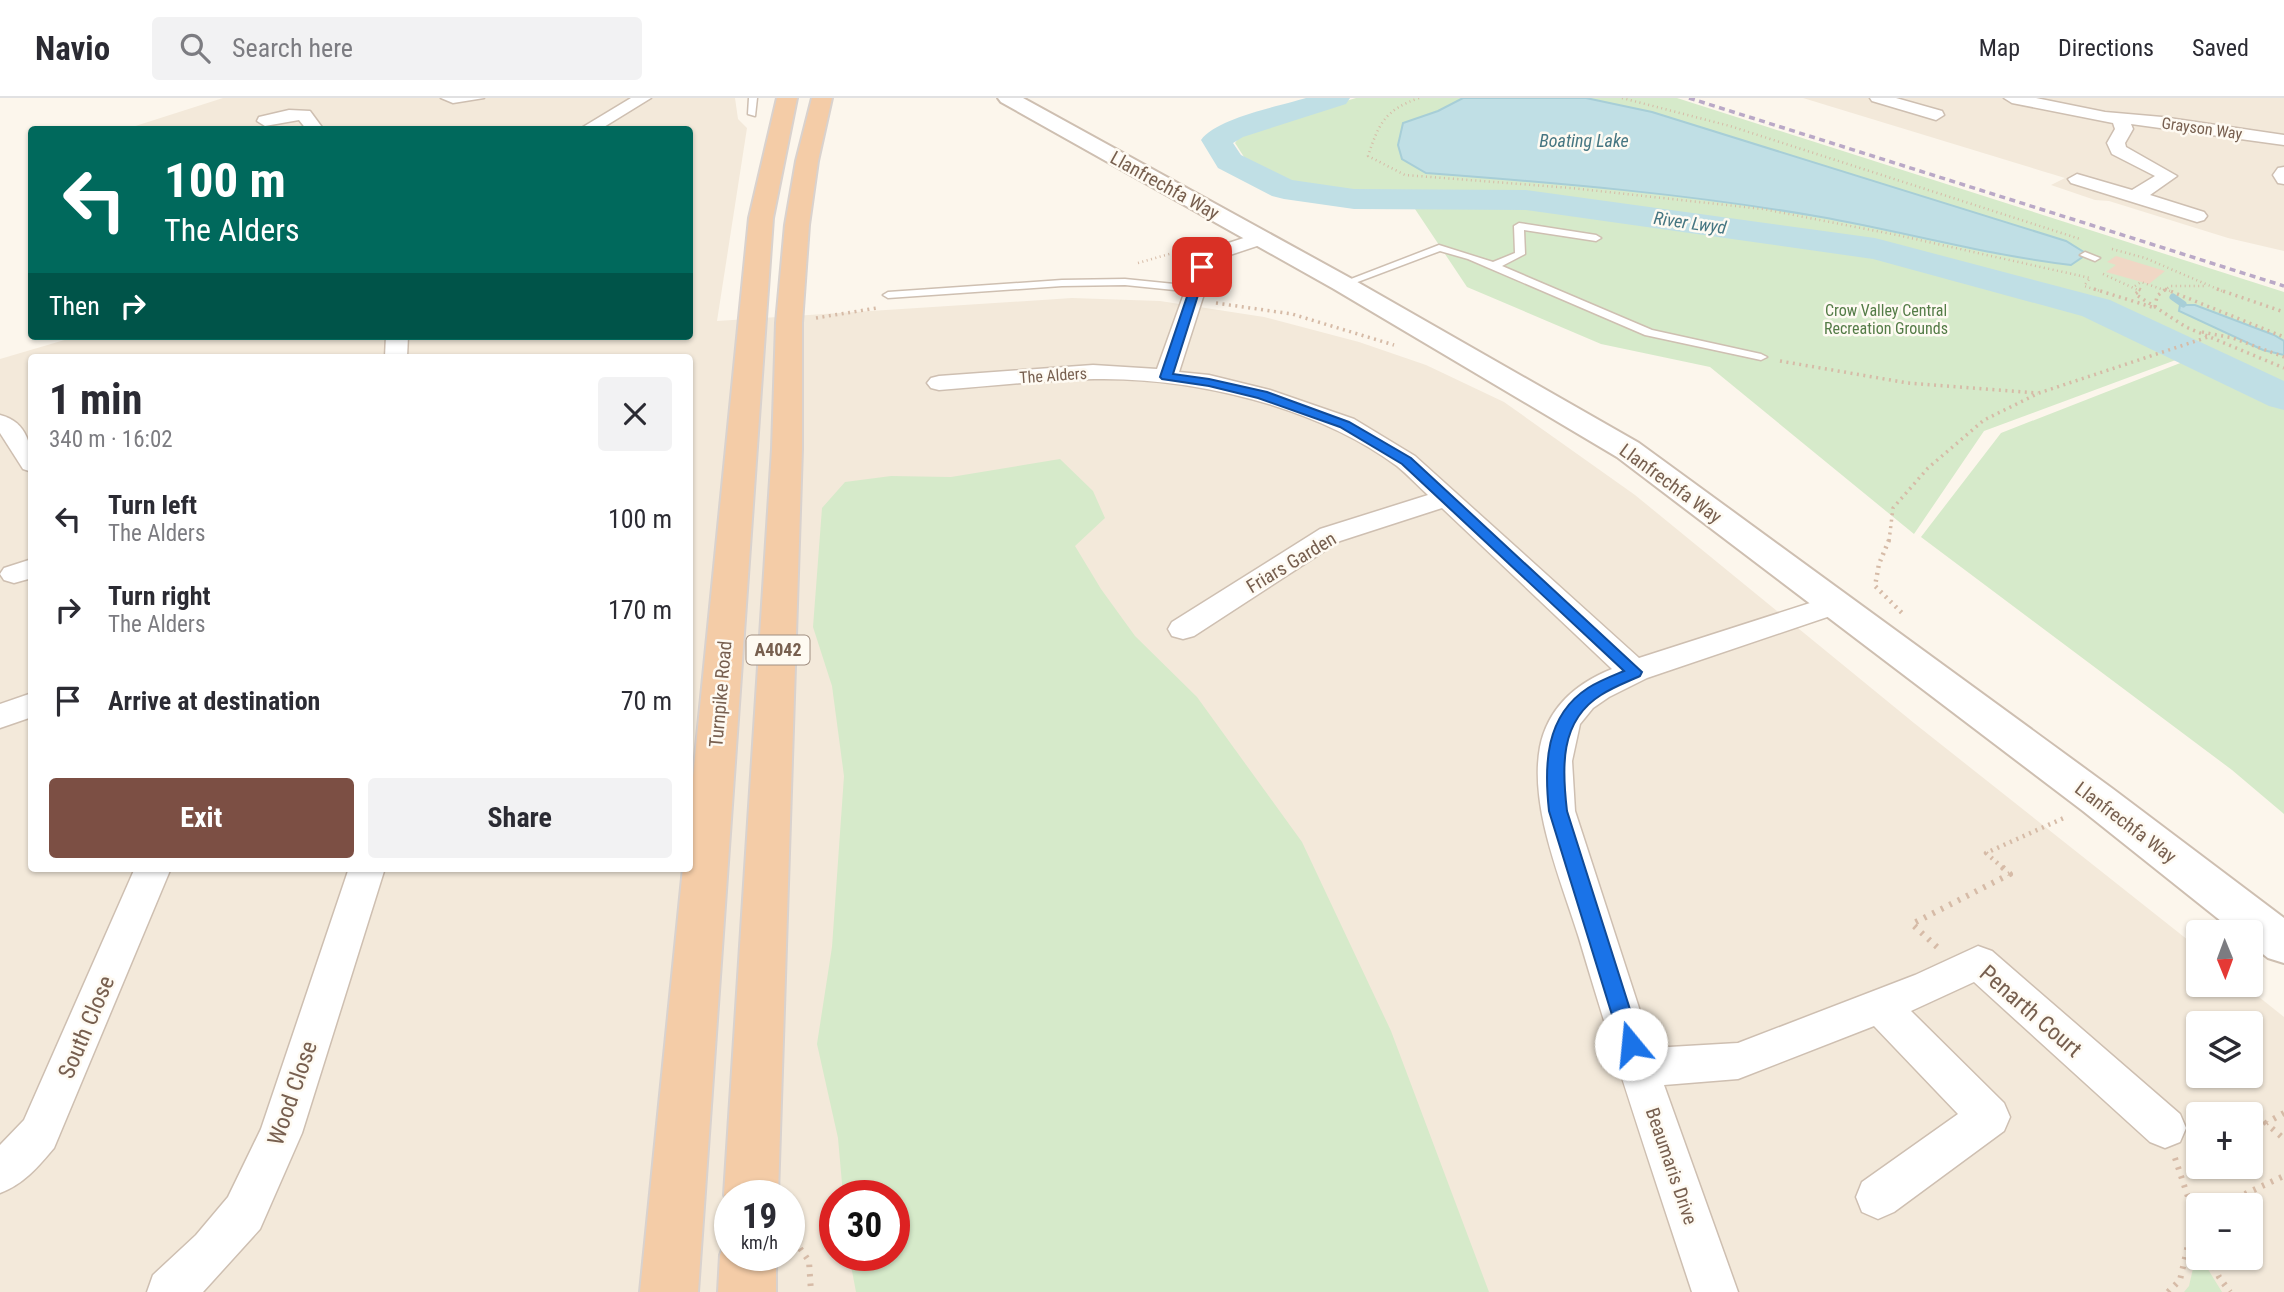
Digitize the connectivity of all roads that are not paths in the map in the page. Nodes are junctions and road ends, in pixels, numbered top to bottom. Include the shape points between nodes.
1 (445, 98) edge
2 (480, 98) edge
3 (643, 98) edge
4 (753, 98) edge
5 (788, 98) edge
6 (822, 98) edge
7 (1008, 98) edge
8 (1878, 98) edge
9 (2012, 98) edge
10 (1936, 106) edge
11 (752, 114) dead end
12 (2120, 119) junction
13 (265, 121) dead end
14 (313, 126) edge
15 (593, 126) edge
16 (2284, 140) edge
17 (2284, 172) edge
18 (2284, 178) edge
19 (2077, 179) dead end
20 (2134, 197) junction
21 (2197, 216) dead end
22 (1262, 238) junction
23 (1596, 238) dead end
24 (1493, 266) junction
25 (1343, 284) junction
26 (1194, 289) junction
27 (888, 295) dead end
28 (1761, 358) road end
29 (1166, 377) junction
30 (939, 383) dead end
31 (0, 422) edge
32 (28, 458) edge
33 (1447, 498) junction
34 (1835, 604) junction
35 (1183, 629) dead end
36 (1634, 672) junction
37 (28, 706) edge
38 (0, 717) edge
39 (151, 872) edge
40 (366, 872) edge
41 (2284, 944) edge
42 (1880, 1006) junction
43 (1638, 1068) junction
44 (2165, 1128) road end
45 (0, 1172) edge
46 (752, 1180) edge
47 (1878, 1197) dead end
48 (748, 1271) edge
49 (170, 1292) edge
50 (669, 1292) edge
51 (747, 1292) edge
52 (1715, 1292) edge

1 - 2 lane
3 - 15 street
4 - 11 lane
5 - 50 highway, Turnpike Road / A4042 via 761,218
6 - 46 highway, A4042 via 797,225 789,323
7 - 22 street, Llanfrechfa Way
8 - 10 street via 1914,108
9 - 12 street, Grayson Way
12 - 16 street, Grayson Way
12 - 20 street via 2124,130 2116,143 2118,150 2168,176
13 - 14 street via 304,115
17 - 18 street
19 - 20 street
20 - 21 street
22 - 25 street, Llanfrechfa Way
22 - 26 street via 1213,254
23 - 24 lane via 1519,226 1520,254
24 - 25 lane via 1439,248
24 - 28 lane via 1649,333
25 - 34 street, Llanfrechfa Way via 1628,450
26 - 27 lane via 1125,282 1062,283
26 - 29 street
29 - 30 street, The Alders via 1093,372
29 - 33 street, The Alders via 1262,395 1345,424 1406,461
31 - 32 street
33 - 35 street, Friars Garden via 1330,535
33 - 36 street, The Alders
34 - 36 street, Beaumaris Drive
34 - 41 street, Llanfrechfa Way
36 - 43 street, Beaumaris Drive via 1594,691 1570,713 1560,734 1554,773 1558,811
37 - 38 street
39 - 45 street, South Close via 39,1134
40 - 49 street, Wood Close via 281,1133 244,1213
42 - 43 street, Penarth Court via 1738,1061
42 - 44 street, Penarth Court via 1978,962
42 - 47 street via 1989,1117
43 - 52 street, Beaumaris Drive
48 - 51 highway

